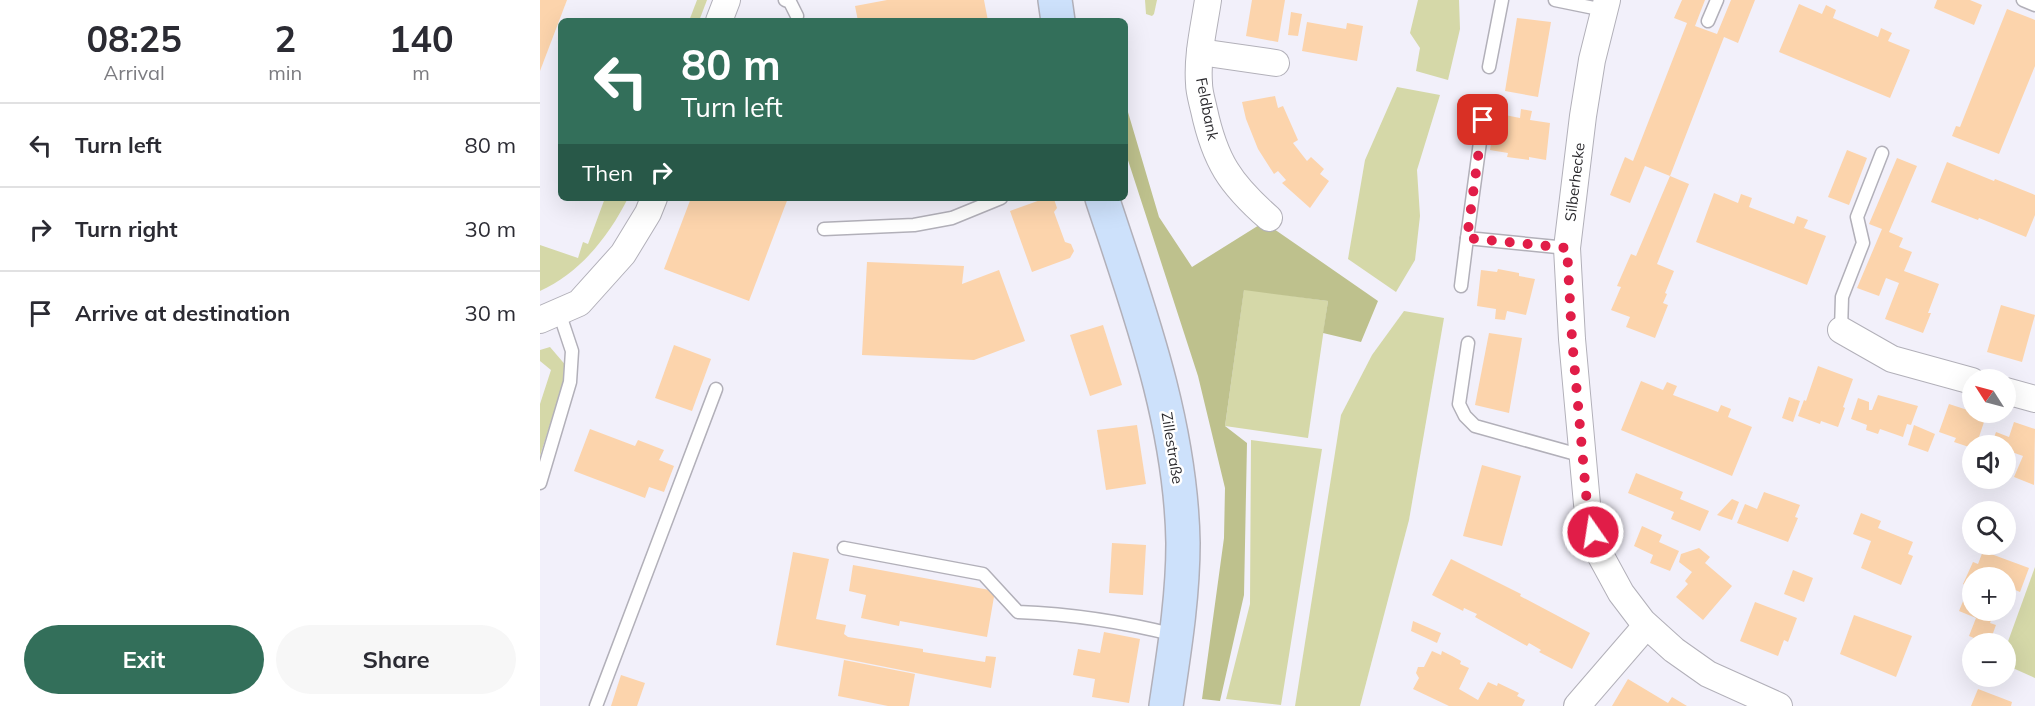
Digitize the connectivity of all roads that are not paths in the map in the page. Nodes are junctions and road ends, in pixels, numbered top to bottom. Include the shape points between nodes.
1 (727, 0) edge
2 (784, 0) edge
3 (1055, 0) edge
4 (1208, 0) edge
5 (1502, 0) edge
6 (1555, 0) edge
7 (1716, 0) edge
8 (2023, 0) edge
9 (1606, 5) edge
10 (2035, 5) edge
11 (797, 16) dead end
12 (720, 18) edge
13 (1058, 18) edge
14 (1708, 21) dead end
15 (1200, 52) junction
16 (1276, 63) dead end
17 (1489, 67) dead end
18 (1483, 120) dead end
19 (1882, 153) dead end
20 (653, 201) edge
21 (994, 201) edge
22 (1103, 201) edge
23 (1269, 218) dead end
24 (825, 229) dead end
25 (1467, 238) junction
26 (1567, 248) junction
27 (1461, 286) dead end
28 (550, 316) edge
29 (1842, 330) joint
30 (1468, 343) dead end
31 (1962, 378) edge
32 (716, 389) dead end
33 (2016, 394) edge
34 (2035, 399) edge
35 (1583, 456) junction
36 (540, 483) edge
37 (844, 548) dead end
38 (1646, 626) junction
39 (1177, 635) junction
40 (596, 706) edge
41 (1166, 706) edge
42 (1576, 706) edge
43 (1779, 706) edge

1 - 12 street
2 - 11 lane via 790,2
3 - 13 main road
4 - 15 street, Feldbank
5 - 17 lane
6 - 9 lane
7 - 14 lane
8 - 10 lane
9 - 26 street, Silberhecke via 1583,116
15 - 16 street, Feldbank
15 - 23 street, Feldbank via 1198,84 1218,158 1243,194
18 - 25 lane
19 - 29 lane via 1857,217 1863,243 1842,297
20 - 28 street via 623,254 579,303
21 - 24 lane via 952,218 914,225
22 - 39 main road, Zillestraße via 1151,345 1179,479 1183,543
25 - 26 lane
25 - 27 lane
26 - 35 street, Silberhecke
28 - 36 lane via 572,351 570,382
29 - 31 street via 1892,359
30 - 35 lane via 1459,404 1475,426
32 - 40 lane
33 - 34 street
35 - 38 street, Silberhecke via 1587,504 1597,549 1621,593
37 - 39 lane via 983,574 1018,612 1092,618
38 - 42 street
38 - 43 street, Silberhecke via 1708,674
39 - 41 main road, Zillestraße

